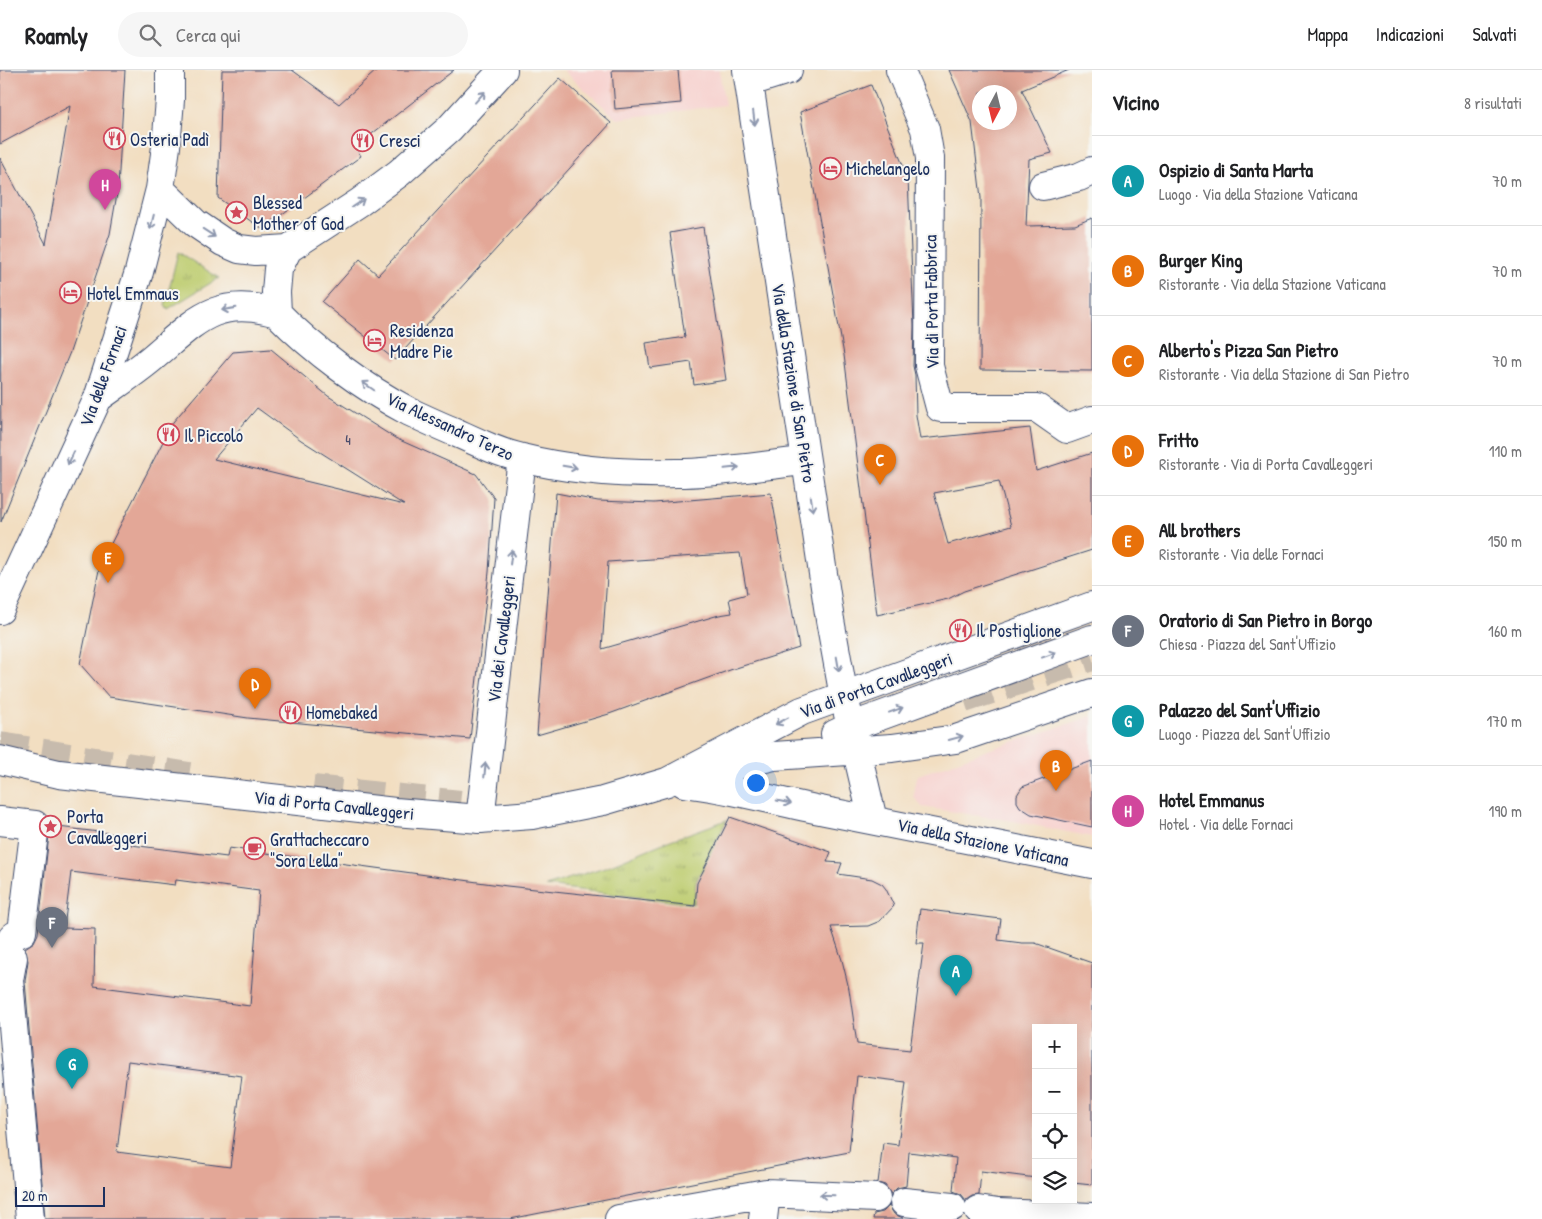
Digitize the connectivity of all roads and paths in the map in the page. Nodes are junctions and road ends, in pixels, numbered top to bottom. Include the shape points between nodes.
1 (170, 70) edge
2 (503, 70) edge
3 (788, 70) edge
4 (900, 70) edge
5 (748, 76) edge
6 (1092, 171) edge
7 (1043, 186) dead end
8 (160, 189) junction
9 (288, 250) junction
10 (277, 313) junction
11 (98, 398) junction
12 (1092, 420) edge
13 (522, 458) junction
14 (806, 461) junction
15 (1092, 606) edge
16 (0, 610) edge
17 (1092, 639) edge
18 (1092, 693) edge
19 (844, 696) junction
20 (853, 739) junction
21 (0, 760) edge
22 (667, 782) junction
23 (480, 819) junction
24 (873, 820) junction
25 (0, 821) edge
26 (1092, 864) edge
27 (876, 1198) dead end
28 (904, 1202) dead end
29 (765, 1206) edge
30 (1092, 1217) edge
31 (30, 1219) edge
32 (619, 1219) edge

1 - 8 street, Via delle Fornaci via 167,138
9 -> 2 street via 399,173 449,129
3 - 5 street
4 - 12 street, Via di Porta Fabbrica via 925,129 930,158 929,366 940,408 1036,408 1067,429
5 -> 14 street, Via della Stazione di San Pietro
6 - 7 street
8 -> 9 street via 195,223 223,242 256,251
8 -> 11 street, Via delle Fornaci via 139,272
9 - 10 street via 278,269
10 -> 11 street via 262,308 237,307 206,315
13 -> 10 street, Via Alessandro Terzo via 497,451 398,405 331,360
11 -> 16 street, Via delle Fornaci
13 -> 14 street, Via Alessandro Terzo via 587,469 649,473
23 -> 13 street, Via dei Cavalleggeri
14 -> 19 street, Via della Stazione di San Pietro
15 - 19 street, Via di Porta Cavalleggeri
20 -> 17 street, Via di Porta Cavalleggeri
20 -> 18 street, Via di Porta Cavalleggeri via 924,744 956,739
19 - 20 street, Via della Stazione Vaticana
19 -> 22 street, Via di Porta Cavalleggeri via 802,710
20 - 22 street, Via di Porta Cavalleggeri
20 - 24 street, Via della Stazione Vaticana
21 - 23 street, Via di Porta Cavalleggeri via 58,774
22 - 23 street, Via di Porta Cavalleggeri via 564,810
22 -> 24 street, Via della Stazione Vaticana via 729,789
24 - 26 street, Via della Stazione Vaticana
25 - 31 street via 35,825 22,932 12,938 9,946 13,958 9,980
27 -> 29 street
28 - 30 street via 998,1213
29 - 32 street

